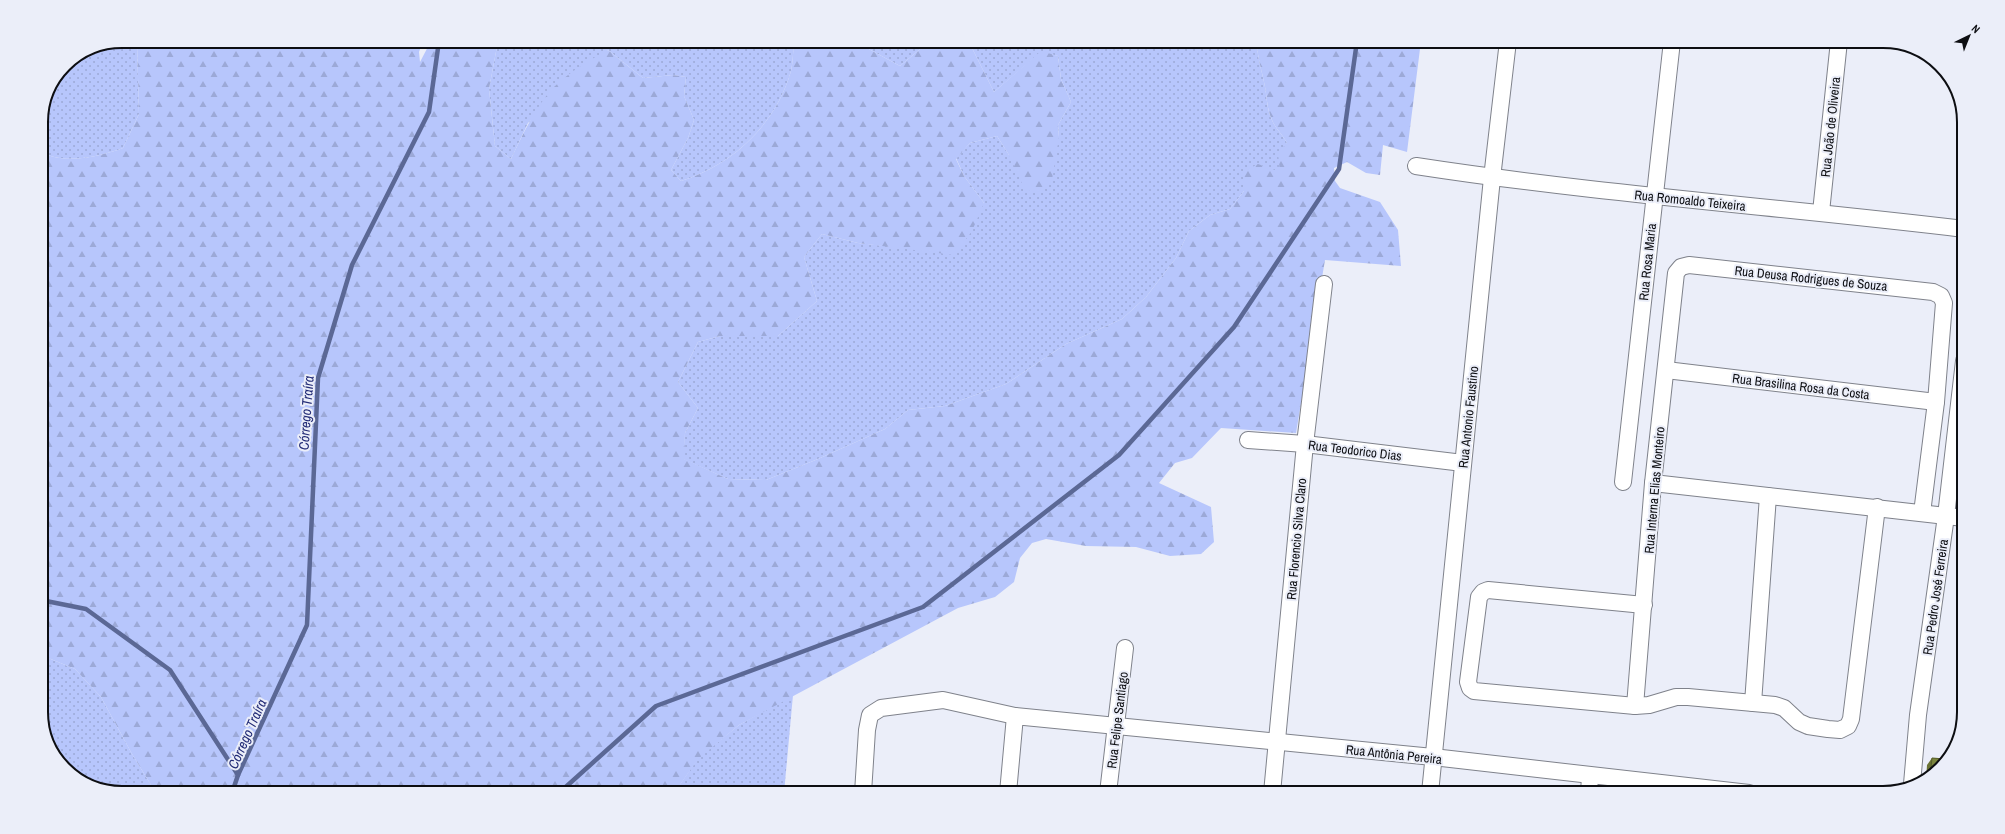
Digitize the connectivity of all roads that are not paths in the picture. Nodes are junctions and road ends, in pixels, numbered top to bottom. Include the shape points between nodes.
1 (1507, 48) edge
2 (1671, 48) edge
3 (1838, 48) edge
4 (1416, 166) dead end
5 (1492, 178) junction
6 (1653, 197) junction
7 (1821, 212) junction
8 (1957, 228) edge
9 (1676, 273) joint
10 (1324, 284) dead end
11 (1666, 370) junction
12 (1936, 402) junction
13 (1957, 422) edge
14 (1248, 440) dead end
15 (1305, 444) junction
16 (1463, 463) junction
17 (1623, 482) dead end
18 (1653, 484) junction
19 (1768, 496) junction
20 (1877, 508) junction
21 (1922, 513) junction
22 (1946, 516) junction
23 (1957, 517) edge
24 (1644, 605) junction
25 (1125, 648) dead end
26 (1753, 703) junction
27 (1635, 706) junction
28 (1015, 716) junction
29 (1116, 726) junction
30 (1277, 742) junction
31 (1434, 757) junction
32 (1590, 776) junction
33 (1912, 780) edge
34 (863, 786) edge
35 (1009, 786) edge
36 (1109, 786) edge
37 (1273, 786) edge
38 (1431, 786) edge
39 (1589, 786) edge
40 (1684, 786) edge

1 - 5 street, Rua Antonio Faustino
2 - 6 street, Rua Rosa Maria
3 - 7 street, Rua João de Oliveira
4 - 5 street, Rua Romoaldo Teixeira
5 - 6 street, Rua Romoaldo Teixeira
5 - 16 street, Rua Antonio Faustino
6 - 7 street, Rua Romoaldo Teixeira
6 - 17 street, Rua Rosa Maria
7 - 8 street, Rua Romoaldo Teixeira
9 - 11 street, Rua Interna Elias Monteiro
9 - 12 street, Rua Deusa Rodrigues de Souza via 1681,267 1689,264 1933,292 1941,296 1944,303
10 - 15 street, Rua Florencio Silva Claro
11 - 12 street, Rua Brasilina Rosa da Costa
11 - 18 street, Rua Interna Elias Monteiro
12 - 21 street
13 - 22 street, Rua Pedro José Ferreira
14 - 15 street, Rua Teodorico Dias
15 - 16 street, Rua Teodorico Dias
15 - 30 street, Rua Florencio Silva Claro
16 - 31 street, Rua Antonio Faustino
18 - 19 street
18 - 24 street, Rua Interna Elias Monteiro
19 - 20 street
19 - 26 street
20 - 21 street
20 - 26 street via 1848,726 1840,730 1808,726 1799,722 1784,708
21 - 22 street
22 - 23 street
22 - 33 street, Rua Pedro José Ferreira via 1918,716
24 - 27 street, Rua Interna Elias Monteiro
24 - 27 street via 1488,590 1483,592 1479,597 1468,682 1474,691
25 - 29 street, Rua Felipe Santiago
26 - 27 street via 1682,697
28 - 29 street, Rua Antônia Pereira
28 - 34 street, Rua Antônia Pereira via 943,700 881,708 870,715
28 - 35 street
29 - 30 street, Rua Antônia Pereira
29 - 36 street, Rua Felipe Santiago
30 - 31 street, Rua Antônia Pereira
30 - 37 street, Rua Florencio Silva Claro
31 - 32 street, Rua Antônia Pereira
31 - 38 street, Rua Antonio Faustino
32 - 39 street
32 - 40 street, Rua Antônia Pereira

